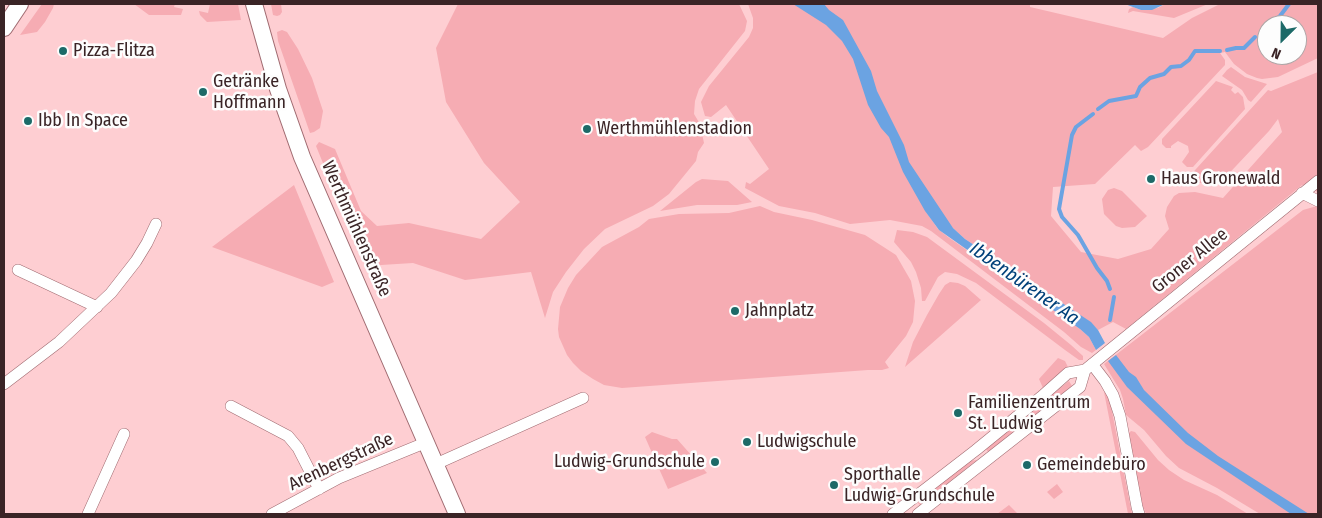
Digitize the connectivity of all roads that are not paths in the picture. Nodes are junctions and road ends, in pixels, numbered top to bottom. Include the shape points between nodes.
1 (20, 4) edge
2 (254, 4) edge
3 (5, 24) edge
4 (1318, 180) edge
5 (1302, 193) junction
6 (1318, 202) edge
7 (156, 224) dead end
8 (18, 270) dead end
9 (97, 307) junction
10 (1091, 365) junction
11 (4, 384) edge
12 (583, 398) dead end
13 (231, 406) dead end
14 (124, 434) dead end
15 (427, 442) junction
16 (436, 464) junction
17 (319, 489) junction
18 (88, 514) edge
19 (272, 514) edge
20 (457, 514) edge
21 (893, 514) edge
22 (918, 514) edge
23 (1140, 514) edge

1 - 3 main road
2 - 15 main road, Werthmühlenstraße via 278,89 302,157
4 - 5 street, Groner Allee
5 - 6 street
5 - 10 street, Groner Allee
7 - 9 street via 136,261
8 - 9 street
9 - 11 street via 59,342
10 - 21 street, Groner Allee via 1068,373 998,433
10 - 22 street, Groner Allee via 1080,386
10 - 23 street via 1105,381 1120,416
12 - 16 street
13 - 17 street via 288,436 298,448
14 - 18 street
15 - 16 main road, Werthmühlenstraße
15 - 17 street, Arenbergstraße
16 - 20 main road, Werthmühlenstraße
17 - 19 street, Arenbergstraße

